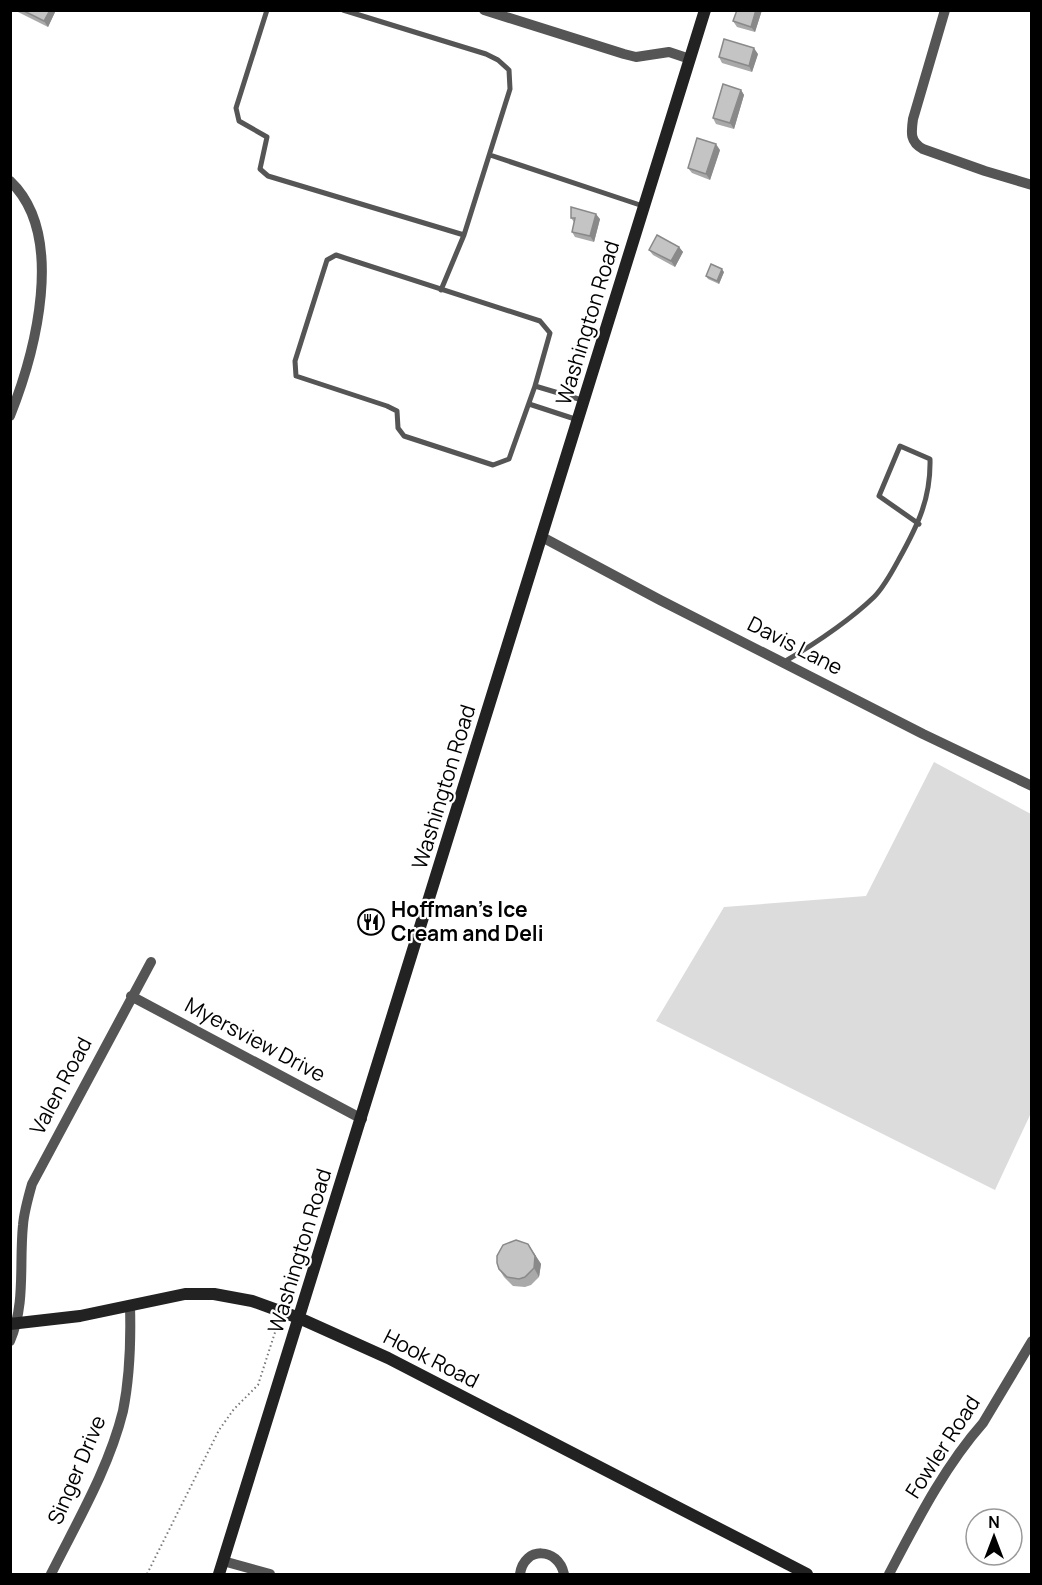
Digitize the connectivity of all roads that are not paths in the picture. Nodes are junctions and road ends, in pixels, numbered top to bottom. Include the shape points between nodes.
1 (267, 10) edge
2 (343, 10) edge
3 (484, 10) edge
4 (705, 10) edge
5 (945, 10) edge
6 (690, 59) junction
7 (490, 155) junction
8 (10, 181) edge
9 (1032, 185) edge
10 (644, 206) junction
11 (464, 235) junction
12 (441, 290) junction
13 (535, 386) junction
14 (584, 401) junction
15 (529, 404) junction
16 (10, 416) edge
17 (578, 420) junction
18 (919, 524) junction
19 (542, 537) junction
20 (784, 662) junction
21 (1032, 786) edge
22 (151, 962) dead end
23 (131, 996) junction
24 (362, 1119) junction
25 (130, 1306) junction
26 (299, 1318) junction
27 (14, 1324) edge
28 (10, 1341) edge
29 (1032, 1341) edge
30 (223, 1561) junction
31 (801, 1573) edge
32 (51, 1575) edge
33 (219, 1575) edge
34 (270, 1575) edge
35 (520, 1575) edge
36 (564, 1575) edge
37 (889, 1575) edge

1 - 11 lane via 236,108 239,122 267,137 261,169 268,176
2 - 7 lane via 486,54 509,70 510,89
3 - 6 street via 636,57 669,52
4 - 6 main road, Washington Road
5 - 9 street via 911,132 916,145
6 - 10 main road, Washington Road
7 - 10 lane
7 - 11 lane
8 - 16 street via 23,196 33,219 42,262 34,337
10 - 14 main road, Washington Road
11 - 12 lane
12 - 13 lane via 540,321 550,333
12 - 15 lane via 336,255 327,260 295,361 296,376 397,411 398,428 404,436 493,465 509,459
13 - 14 lane
13 - 15 lane
14 - 17 main road, Washington Road
15 - 17 lane
17 - 19 main road, Washington Road
18 - 18 lane via 931,478 930,459 900,446 879,496
18 - 20 lane via 875,596 823,639
19 - 20 street, Davis Lane
19 - 24 main road, Washington Road
20 - 21 street, Davis Lane
22 - 23 street, Valen Road
23 - 24 street, Myersview Drive
23 - 27 street, Valen Road via 32,1184 23,1224 21,1300
24 - 26 main road, Washington Road
25 - 26 main road, Hook Road via 185,1294 214,1294 252,1301
25 - 27 main road, Hook Road
25 - 32 street, Singer Drive via 131,1342 123,1410 103,1469
26 - 30 main road, Washington Road
26 - 31 main road, Hook Road via 388,1358
27 - 28 street, Valen Road
29 - 37 street, Fowler Road via 908,1537
30 - 33 main road, Washington Road
30 - 34 street
35 - 36 street via 527,1559 546,1554 558,1561

